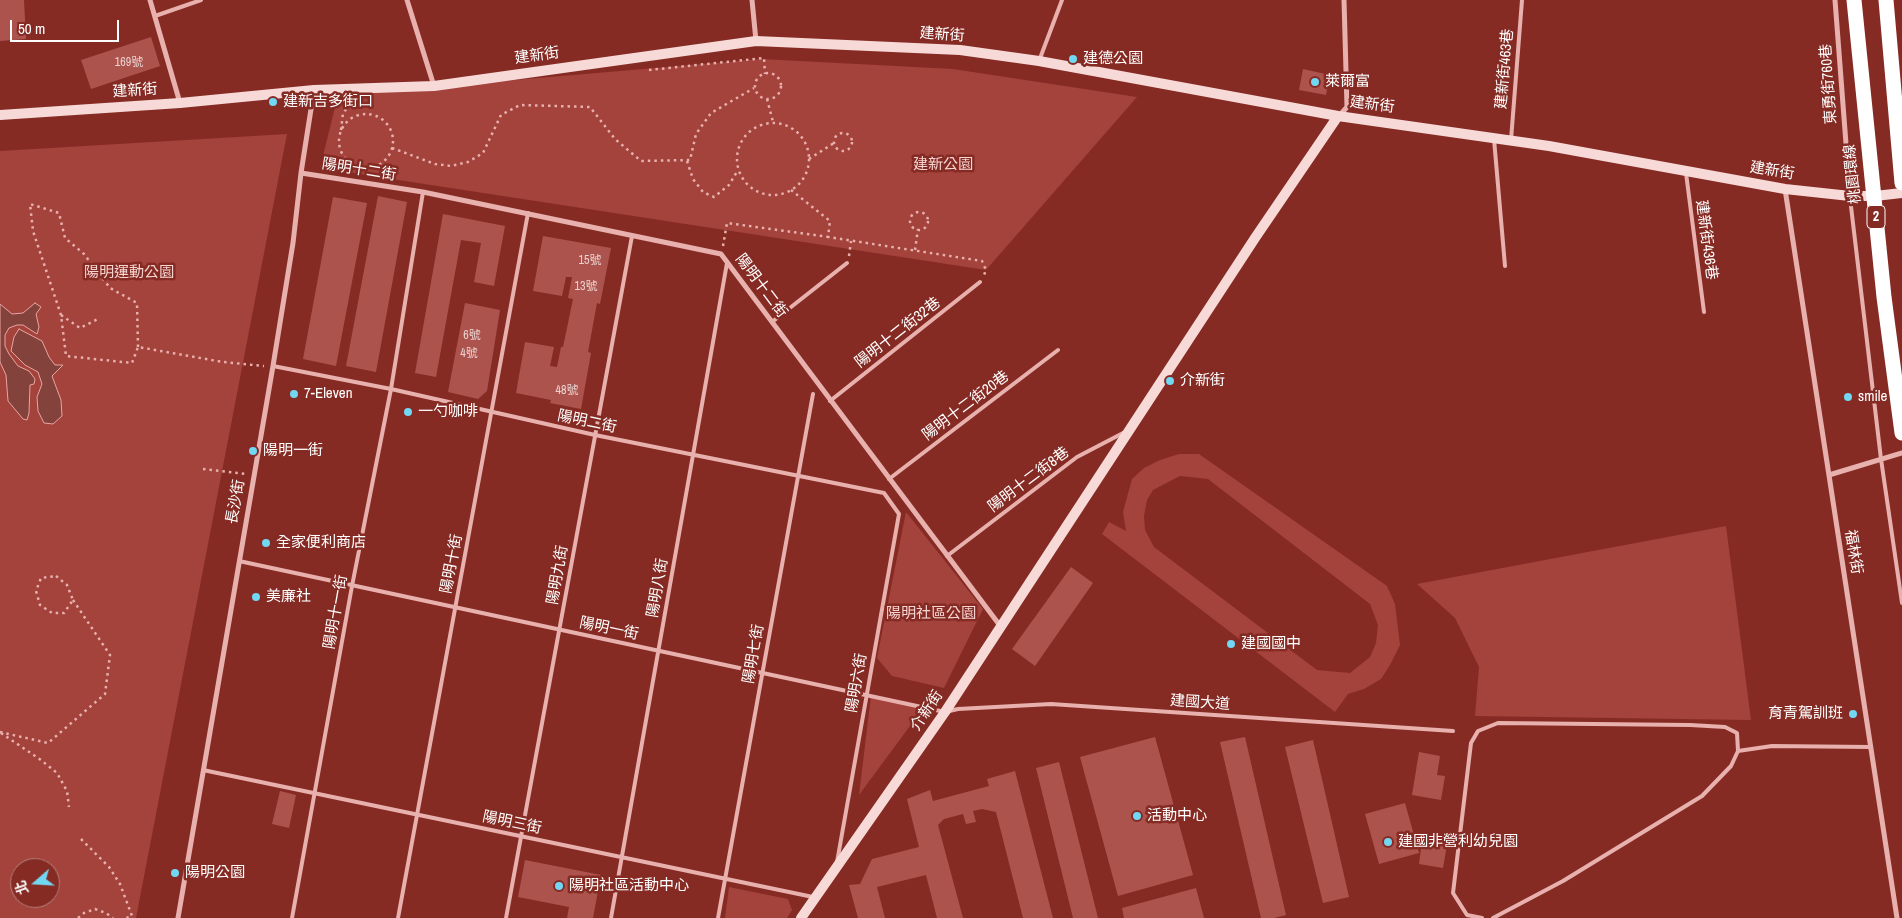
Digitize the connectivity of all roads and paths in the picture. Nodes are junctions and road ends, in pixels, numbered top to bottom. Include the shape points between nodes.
1 (150, 0) edge
2 (201, 0) edge
3 (407, 0) edge
4 (752, 0) edge
5 (1062, 0) edge
6 (1344, 0) edge
7 (1522, 0) edge
8 (1835, 0) edge
9 (1854, 0) edge
10 (1886, 0) edge
11 (155, 16) junction
12 (756, 41) junction
13 (1039, 61) junction
14 (434, 86) junction
15 (754, 88) dead end
16 (314, 90) junction
17 (767, 99) junction
18 (180, 103) junction
19 (0, 115) edge
20 (1338, 116) junction
21 (774, 122) junction
22 (1494, 138) junction
23 (1511, 140) junction
24 (834, 143) junction
25 (392, 148) junction
26 (850, 148) junction
27 (853, 151) dead end
28 (809, 159) junction
29 (687, 161) dead end
30 (738, 170) junction
31 (1685, 171) junction
32 (301, 173) junction
33 (1902, 183) edge
34 (1786, 189) junction
35 (791, 190) junction
36 (423, 192) junction
37 (1902, 193) edge
38 (1850, 196) junction
39 (528, 213) junction
40 (918, 229) junction
41 (632, 236) junction
42 (829, 237) junction
43 (851, 240) junction
44 (915, 250) junction
45 (721, 254) junction
46 (727, 263) junction
47 (847, 263) joint
48 (1505, 266) dead end
49 (980, 282) joint
50 (1704, 312) dead end
51 (61, 315) junction
52 (98, 319) dead end
53 (772, 322) junction
54 (138, 347) junction
55 (1058, 350) dead end
56 (274, 366) junction
57 (391, 389) junction
58 (813, 394) dead end
59 (830, 401) junction
60 (492, 412) junction
61 (1130, 429) junction
62 (1902, 433) edge
63 (595, 435) junction
64 (1902, 453) edge
65 (693, 455) junction
66 (1881, 459) junction
67 (203, 469) dead end
68 (254, 475) junction
69 (1829, 475) junction
70 (798, 476) junction
71 (889, 479) junction
72 (891, 503) joint
73 (947, 556) junction
74 (239, 562) junction
75 (352, 586) junction
76 (73, 600) junction
77 (1902, 603) edge
78 (455, 608) junction
79 (1001, 627) junction
80 (559, 630) junction
81 (658, 651) junction
82 (762, 673) junction
83 (866, 695) junction
84 (946, 712) junction
85 (1453, 731) dead end
86 (0, 732) edge
87 (1870, 747) junction
88 (1738, 751) junction
89 (203, 770) junction
90 (315, 793) junction
91 (69, 807) dead end
92 (417, 814) junction
93 (521, 836) junction
94 (81, 839) dead end
95 (622, 857) junction
96 (835, 869) junction
97 (725, 879) junction
98 (816, 898) junction
99 (78, 918) edge
100 (113, 918) edge
101 (126, 918) edge
102 (178, 918) edge
103 (292, 918) edge
104 (398, 918) edge
105 (506, 918) edge
106 (611, 918) edge
107 (718, 918) edge
108 (801, 918) edge
109 (1482, 918) edge
110 (1493, 918) edge
111 (1896, 918) edge

1 - 11 street
2 - 11 lane
3 - 14 street
4 - 12 street
5 - 13 lane
6 - 20 street via 1347,107
7 - 23 lane, 建新街463巷
8 - 38 street, 東勇街760巷
9 - 62 highway, 桃園環線 / 2, bridge via 1884,297
10 - 33 highway
11 - 18 street
12 - 13 street, 建新街 via 960,50
12 - 14 street, 建新街
13 - 20 street, 建新街
14 - 16 street, 建新街
15 - 25 path via 711,113 696,134 690,160 641,161 616,139 590,107 520,105 501,115 483,153 468,162 451,166 435,164
16 - 18 street, 建新街
16 - 32 street, 長沙街
17 - 17 path via 778,94 780,85 777,78 769,74 762,75 755,85 759,96
17 - 21 path
18 - 19 street, 建新街
20 - 22 street, 建新街
20 - 61 street, 介新街
21 - 28 path via 785,124 802,138
21 - 30 path via 762,124 744,136 736,158
22 - 23 street, 建新街
22 - 48 lane
23 - 31 street, 建新街
24 - 26 path via 839,150
24 - 26 path via 837,135 845,134 851,140
24 - 28 path
25 - 25 path via 383,162 366,168 357,166 344,156 339,139 346,122 362,114 371,114 379,117 391,131
26 - 27 path
28 - 35 path via 804,177
29 - 30 path via 693,179 703,192 714,197 729,186
30 - 35 path via 750,187 760,193 776,194
31 - 34 street, 建新街
31 - 50 lane, 建新街436巷
32 - 36 street, 陽明十二街
32 - 56 street, 長沙街 via 294,243
34 - 38 street, 建新街
34 - 69 street, 福林街
35 - 42 path via 830,221
36 - 39 street, 陽明十二街
36 - 57 lane, 陽明十一街
37 - 38 street, 建新街
38 - 66 lane
39 - 41 street, 陽明十二街
39 - 60 lane, 陽明十街
40 - 40 path via 913,227 911,219 921,212 928,218 928,224
40 - 44 path
41 - 45 street, 陽明十二街
41 - 63 lane, 陽明九街
42 - 43 path
42 - 45 path via 727,223
43 - 44 path
43 - 47 path
44 - 49 path via 982,261 986,270
45 - 46 street, 陽明十二街
46 - 53 street, 陽明十二街
46 - 65 lane, 陽明八街
47 - 53 lane
49 - 59 lane, 陽明十二街32巷
51 - 52 path via 80,328
51 - 54 path via 66,356 132,363
51 - 54 path via 33,231 30,204 58,213 65,238 84,254 110,288 137,303
53 - 59 street, 陽明十二街
54 - 56 path via 223,362
55 - 71 lane, 陽明十二街20巷
56 - 57 lane, 陽明二街
56 - 68 street, 長沙街
57 - 60 lane, 陽明二街
57 - 75 lane, 陽明十一街
58 - 70 lane, 陽明七街
59 - 71 street, 陽明十二街
60 - 63 lane, 陽明二街
60 - 78 lane, 陽明十街
61 - 73 lane, 陽明十二街8巷 via 1078,456
61 - 79 street, 介新街
63 - 65 lane, 陽明二街
63 - 80 lane, 陽明九街
64 - 66 street
65 - 70 lane, 陽明二街
65 - 81 lane, 陽明八街
66 - 69 street
66 - 77 lane
67 - 68 path
68 - 74 street, 長沙街
69 - 87 street, 福林街
70 - 72 lane, 陽明二街 via 884,492
70 - 82 lane, 陽明七街
71 - 73 street, 陽明十二街
72 - 83 lane, 陽明六街 via 899,514
73 - 79 street, 陽明十二街
74 - 75 lane, 陽明一街
74 - 89 street, 長沙街
75 - 78 lane, 陽明一街
75 - 90 lane, 陽明十一街
76 - 76 path via 67,584 56,576 41,578 36,591 40,605 52,613 64,613
76 - 86 path via 110,655 105,694 48,743
78 - 80 lane, 陽明一街
78 - 92 lane, 陽明十街
79 - 84 street, 介新街
80 - 81 lane, 陽明一街
80 - 93 lane, 陽明九街
81 - 82 lane, 陽明一街
81 - 95 lane, 陽明八街
82 - 83 lane, 陽明一街
82 - 97 lane, 陽明七街
83 - 84 lane, 陽明一街
83 - 96 lane, 陽明六街
84 - 85 lane, 建國大道 via 1051,704
84 - 96 street, 介新街
86 - 91 path via 57,774 67,791
87 - 88 lane via 1772,746
87 - 111 street, 福林街
88 - 109 lane via 1737,733 1725,727 1690,724 1498,724 1478,731 1471,743 1453,893 1467,915
88 - 110 lane via 1731,766 1702,796 1563,881
89 - 90 lane, 陽明三街
89 - 102 street, 長沙街
90 - 92 lane, 陽明三街
90 - 103 lane, 陽明十一街
92 - 93 lane, 陽明三街
92 - 104 lane, 陽明十街
93 - 95 lane, 陽明三街
93 - 105 lane, 陽明九街
94 - 101 path via 109,867 120,884 132,916
95 - 97 lane, 陽明三街
95 - 106 lane, 陽明八街
96 - 98 street, 介新街
97 - 98 lane, 陽明三街
97 - 107 lane, 陽明七街
98 - 108 street, 介新街
99 - 100 path via 95,909

